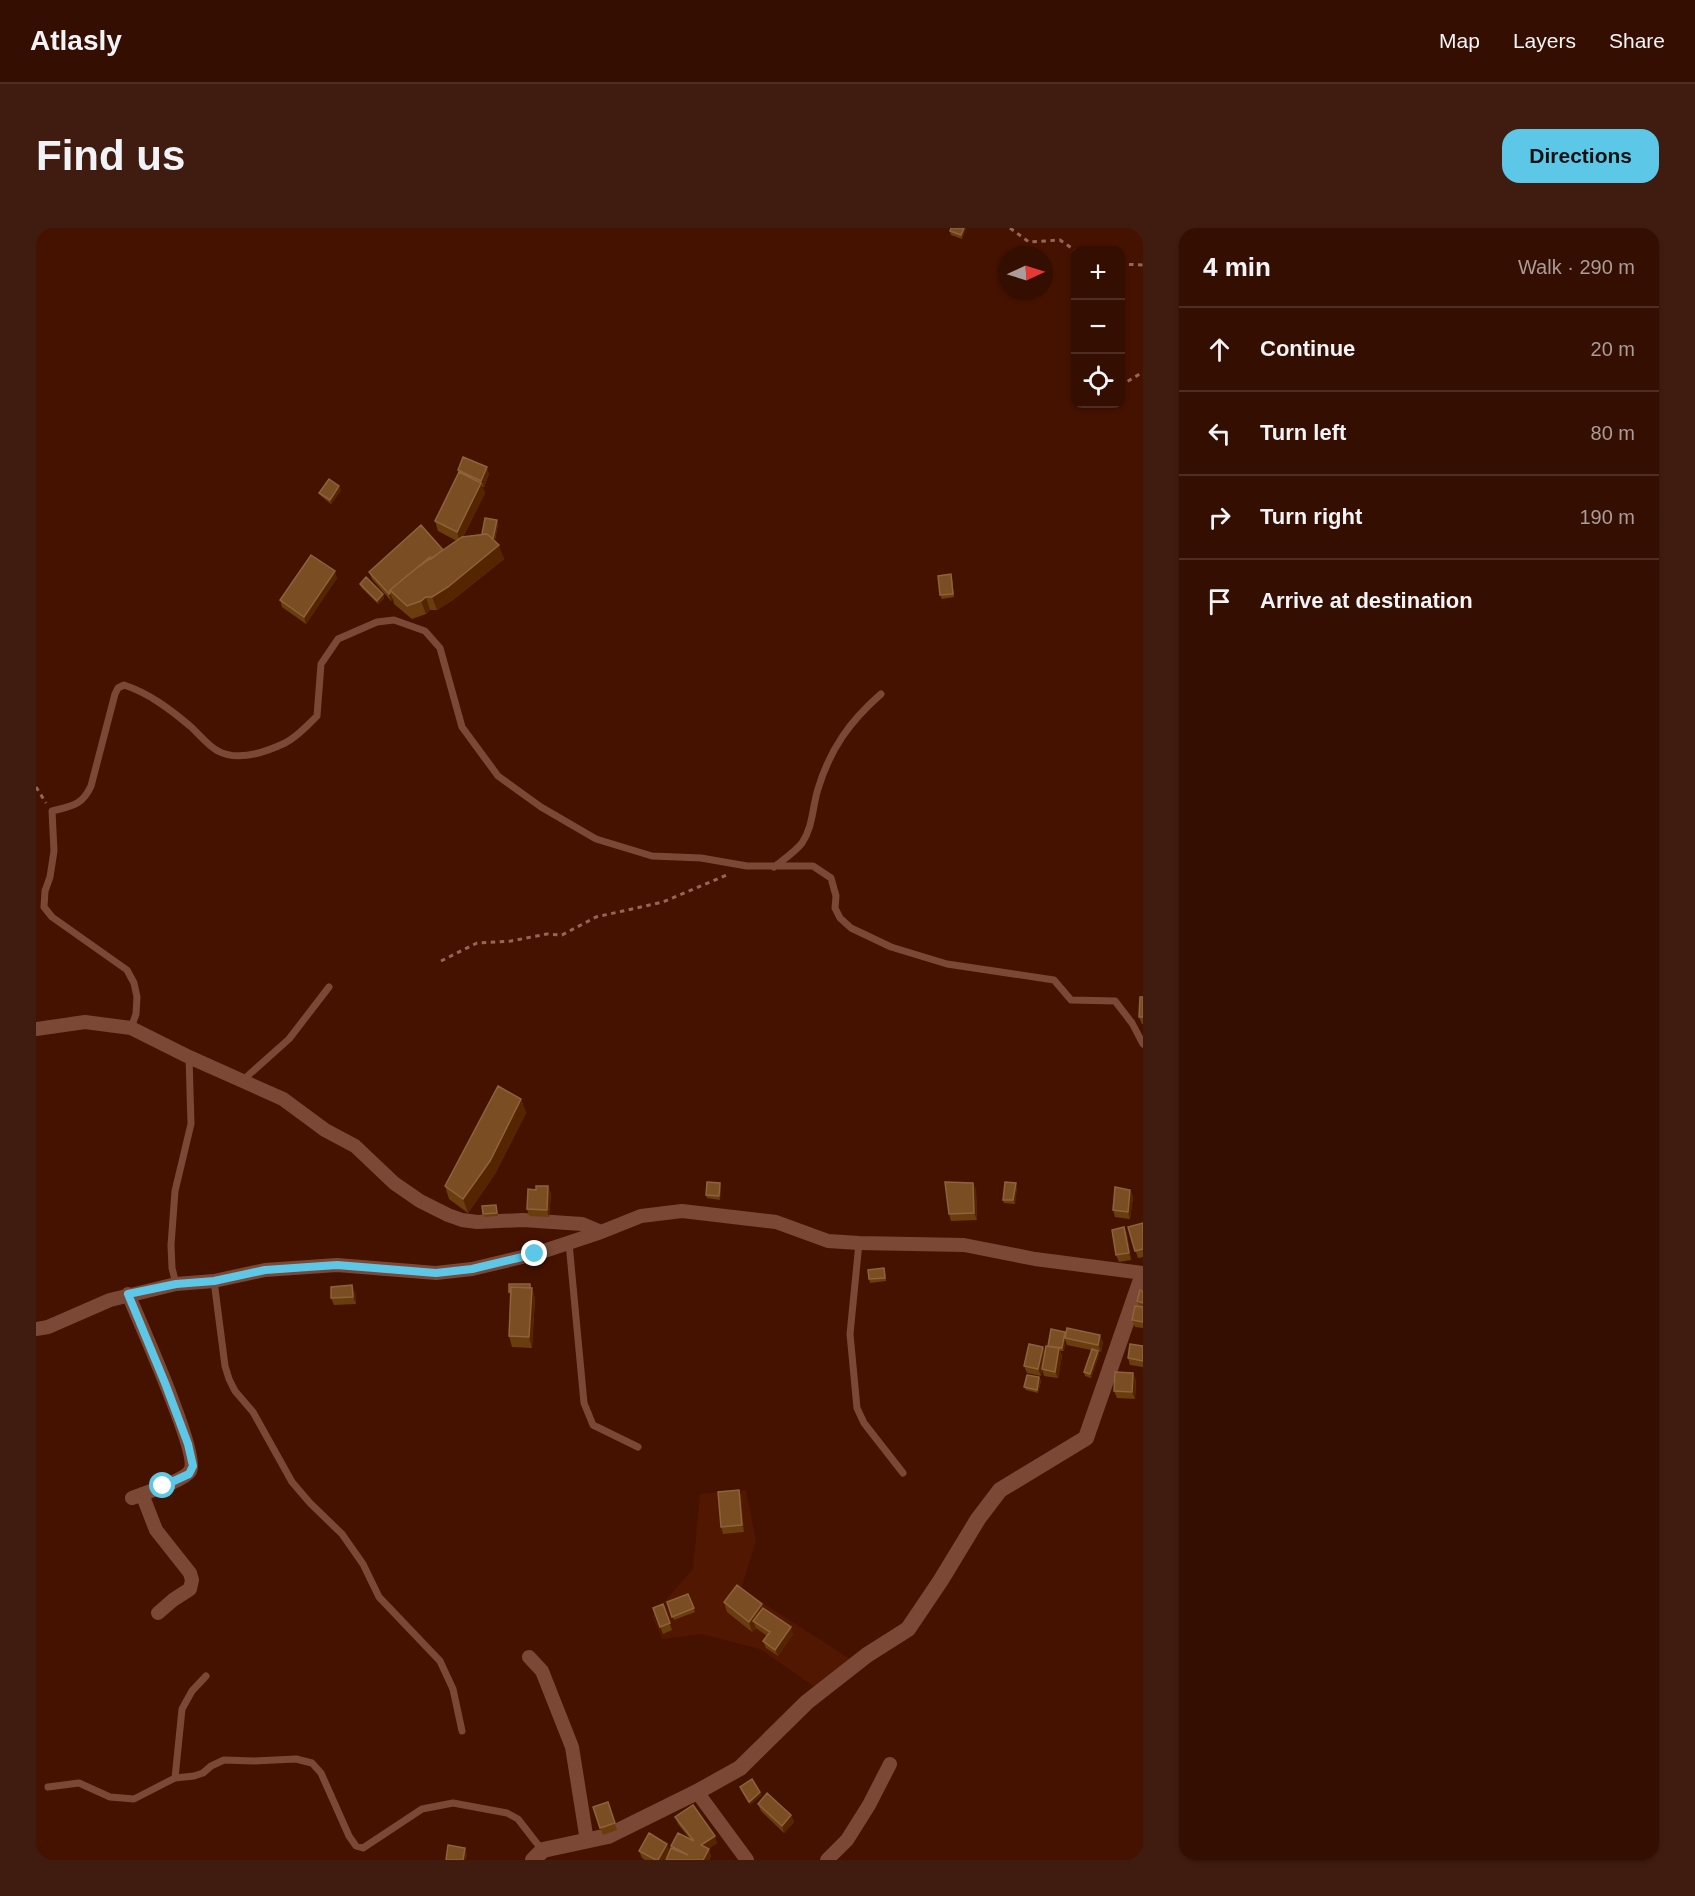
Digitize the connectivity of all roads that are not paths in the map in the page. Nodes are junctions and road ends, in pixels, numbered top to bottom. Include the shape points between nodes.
1 (881, 694) dead end
2 (774, 867) junction
3 (329, 987) dead end
4 (131, 1028) junction
5 (36, 1029) edge
6 (1143, 1044) edge
7 (189, 1057) junction
8 (243, 1080) junction
9 (601, 1232) junction
10 (568, 1243) junction
11 (859, 1244) junction
12 (1143, 1273) edge
13 (214, 1281) junction
14 (176, 1284) junction
15 (128, 1294) junction
16 (36, 1329) edge
17 (638, 1447) dead end
18 (903, 1473) dead end
19 (158, 1613) dead end
20 (529, 1657) dead end
21 (206, 1676) dead end
22 (462, 1731) dead end
23 (890, 1764) dead end
24 (176, 1778) junction
25 (48, 1787) dead end
26 (697, 1792) junction
27 (587, 1841) junction
28 (538, 1855) edge
29 (747, 1860) edge
30 (827, 1860) edge

1 - 2 lane via 839,739 818,789 809,830 800,845
2 - 4 lane via 652,856 596,839 541,807 498,776 462,727 440,648 425,631 394,620 376,622 338,639 321,664 317,716 286,743 252,755 218,751 146,693 124,685 115,694 86,798 52,810 54,851 44,907 52,917 127,970 137,997
2 - 6 lane via 813,866 831,878 840,918 851,928 891,947 947,964 1054,980 1071,1000 1115,1001
3 - 8 lane via 289,1039
4 - 5 street via 85,1022
4 - 7 street
7 - 8 street
7 - 14 lane via 191,1124 175,1191 171,1245
8 - 9 street via 283,1099 354,1146 394,1184 448,1215 477,1222 582,1224
9 - 10 street
9 - 11 street via 641,1216 682,1211 776,1222 828,1241
10 - 13 street via 472,1269 436,1273 337,1265 265,1270
10 - 17 lane via 584,1403 593,1425
11 - 12 street via 964,1245
11 - 18 lane via 850,1334 857,1408
12 - 26 street via 1086,1438 1000,1490 908,1629 807,1702 740,1768
13 - 14 street
13 - 22 lane via 225,1366 235,1391 253,1412 292,1482 342,1534 380,1598 440,1661 453,1689
14 - 15 street
15 - 16 street
15 - 19 street via 165,1383 193,1466 189,1474 137,1496 192,1580 190,1589
20 - 27 street via 542,1671 572,1748
21 - 24 lane via 182,1709
23 - 30 street via 847,1840
24 - 25 lane via 134,1798 110,1797 80,1783
24 - 28 lane via 203,1773 224,1760 296,1759 312,1763 321,1773 356,1846 363,1848 422,1809 453,1803 507,1813 526,1829
26 - 27 street via 608,1836
26 - 29 street
27 - 28 street

